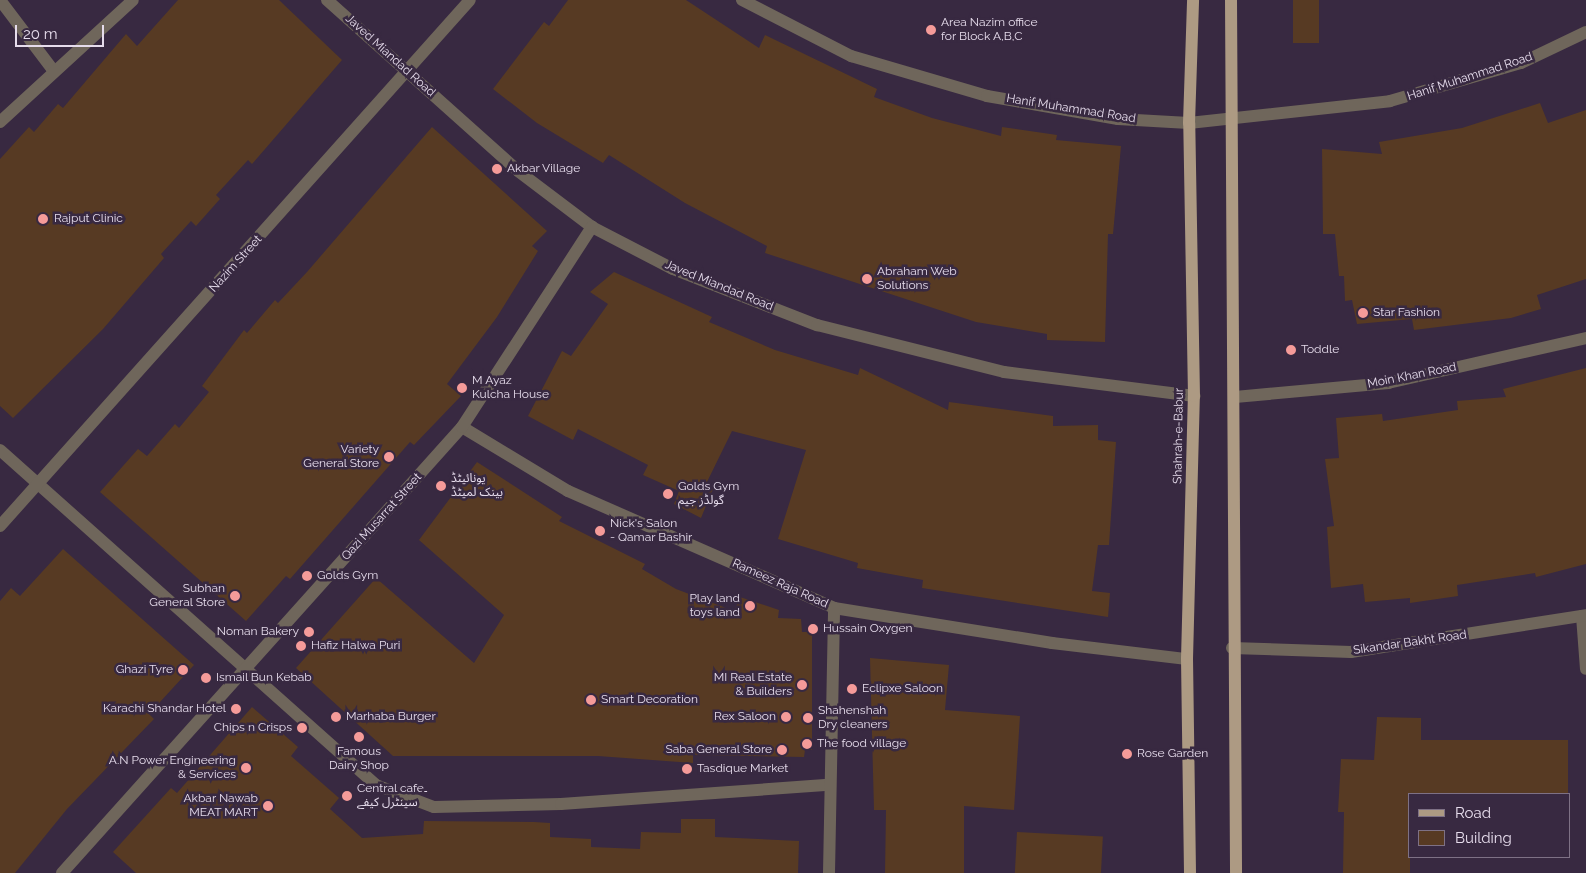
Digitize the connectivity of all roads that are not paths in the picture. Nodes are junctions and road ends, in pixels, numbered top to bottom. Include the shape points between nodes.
1 (0, 0) edge
2 (133, 0) edge
3 (327, 0) edge
4 (470, 0) edge
5 (742, 0) edge
6 (1193, 0) edge
7 (1231, 0) edge
8 (1586, 32) edge
9 (53, 70) junction
10 (407, 72) junction
11 (0, 122) edge
12 (1230, 122) junction
13 (1189, 123) junction
14 (592, 227) junction
15 (1586, 338) edge
16 (1194, 396) junction
17 (1235, 397) junction
18 (462, 427) junction
19 (0, 450) edge
20 (39, 484) junction
21 (0, 526) edge
22 (834, 608) junction
23 (1584, 615) edge
24 (1232, 648) junction
25 (1187, 659) junction
26 (1586, 669) edge
27 (245, 672) junction
28 (828, 786) junction
29 (68, 871) edge
30 (829, 873) edge
31 (1190, 873) edge
32 (1236, 873) edge

1 - 9 street
2 - 9 street
3 - 10 street, Javed Miandad Road
4 - 10 street, Nazim Street
5 - 13 street, Hanif Muhammad Road via 850,56 987,96 1118,119
6 - 13 main road, Shahrah-e-Babur
7 - 12 main road
8 - 12 street, Hanif Muhammad Road via 1520,63 1390,102
9 - 11 street
10 - 14 street, Javed Miandad Road via 518,171
10 - 20 street, Nazim Street
12 - 13 street, Hanif Muhammad Road
12 - 17 main road
13 - 16 main road, Shahrah-e-Babur
14 - 16 street, Javed Miandad Road via 673,269 817,324 1004,372
14 - 18 street, Qazi Musarrat Street
15 - 17 street, Moin Khan Road via 1388,383
16 - 25 main road, Shahrah-e-Babur
17 - 24 main road
18 - 22 street, Rameez Raja Road via 568,491
18 - 27 street, Qazi Musarrat Street
19 - 20 street
20 - 21 street, Nazim Street
20 - 27 street
22 - 25 street, Rameez Raja Road via 1052,643
22 - 28 street
23 - 24 street, Sikandar Bakht Road via 1350,652
23 - 26 street
24 - 32 main road
25 - 31 main road, Shahrah-e-Babur
27 - 28 street via 376,785 434,807 561,804
27 - 29 street, Qazi Musarrat Street
28 - 30 street

